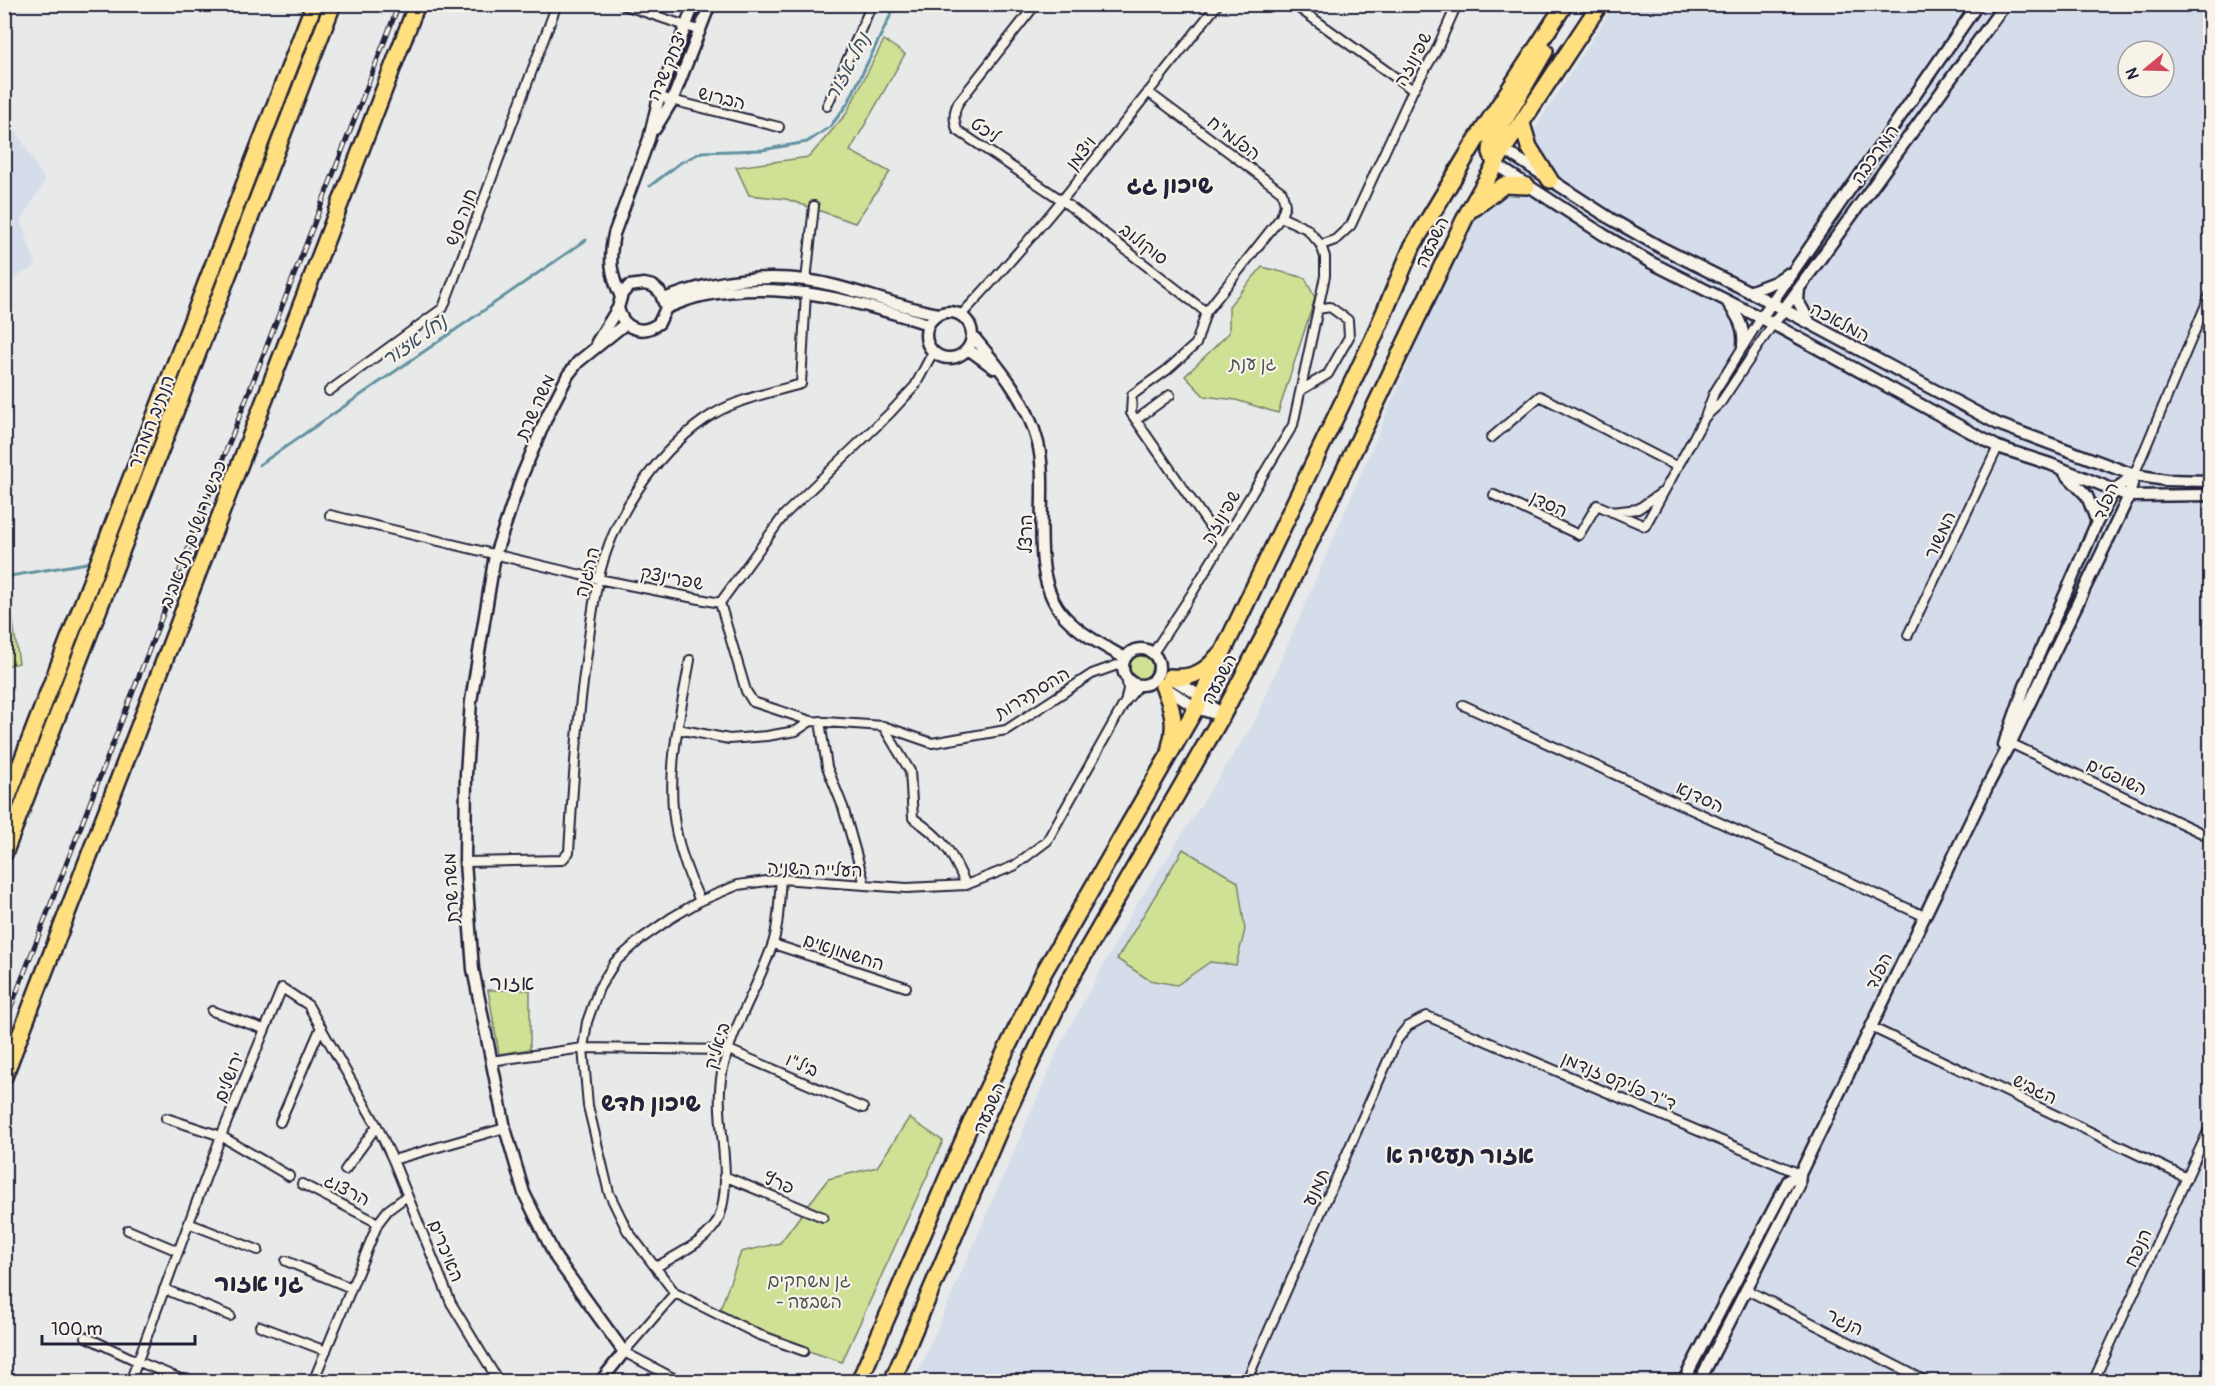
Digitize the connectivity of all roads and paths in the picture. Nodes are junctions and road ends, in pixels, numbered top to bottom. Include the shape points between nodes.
1 (314, 4) edge
2 (333, 4) edge
3 (417, 4) edge
4 (557, 4) edge
5 (621, 4) edge
6 (694, 4) edge
7 (710, 4) edge
8 (872, 4) edge
9 (1036, 4) edge
10 (1218, 4) edge
11 (1293, 4) edge
12 (1456, 4) edge
13 (1566, 4) edge
14 (1600, 4) edge
15 (1978, 4) edge
16 (2005, 4) edge
17 (685, 26) junction
18 (701, 31) junction
19 (1413, 90) junction
20 (1148, 92) junction
21 (659, 97) junction
22 (672, 101) junction
23 (827, 106) dead end
24 (1522, 124) junction
25 (779, 127) dead end
26 (649, 140) junction
27 (1475, 142) junction
28 (1498, 146) junction
29 (1495, 164) junction
30 (1550, 180) junction
31 (1527, 186) junction
32 (1063, 201) junction
33 (814, 206) dead end
34 (1467, 214) junction
35 (1281, 217) junction
36 (1321, 246) junction
37 (611, 266) junction
38 (1795, 269) junction
39 (629, 286) junction
40 (806, 286) junction
41 (1799, 286) junction
42 (1749, 292) junction
43 (2211, 295) edge
44 (621, 297) junction
45 (1726, 300) junction
46 (1770, 302) junction
47 (665, 304) junction
48 (618, 308) junction
49 (1318, 309) junction
50 (1783, 309) junction
51 (1206, 312) junction
52 (939, 314) junction
53 (962, 314) junction
54 (1761, 318) junction
55 (625, 324) junction
56 (928, 324) junction
57 (1773, 324) junction
58 (1812, 326) junction
59 (972, 335) junction
60 (1743, 345) junction
61 (592, 349) junction
62 (968, 349) junction
63 (933, 352) junction
64 (1009, 379) junction
65 (1301, 390) junction
66 (329, 391) dead end
67 (1170, 395) dead end
68 (1705, 417) junction
69 (1136, 420) junction
70 (1491, 438) dead end
71 (1998, 447) junction
72 (1678, 467) junction
73 (2063, 471) junction
74 (2134, 475) junction
75 (2211, 481) edge
76 (1665, 491) junction
77 (2114, 491) junction
78 (1494, 495) dead end
79 (2211, 495) edge
80 (2129, 496) junction
81 (1611, 512) junction
82 (330, 515) dead end
83 (2097, 522) junction
84 (1222, 544) junction
85 (495, 555) junction
86 (598, 579) junction
87 (720, 603) junction
88 (1235, 629) junction
89 (1908, 635) dead end
90 (1153, 653) junction
91 (690, 660) dead end
92 (1124, 660) junction
93 (1126, 676) junction
94 (1161, 678) junction
95 (1140, 684) junction
96 (1125, 702) junction
97 (1199, 703) junction
98 (1463, 705) dead end
99 (1222, 716) junction
100 (816, 721) junction
101 (883, 726) junction
102 (678, 729) junction
103 (2008, 743) junction
104 (1165, 765) junction
105 (4, 807) edge
106 (2211, 837) edge
107 (4, 854) edge
108 (465, 862) junction
109 (781, 879) junction
110 (865, 885) junction
111 (966, 885) junction
112 (700, 901) junction
113 (1924, 916) junction
114 (773, 944) junction
115 (906, 987) dead end
116 (282, 988) joint
117 (212, 1011) dead end
118 (1427, 1016) joint
119 (321, 1027) junction
120 (1871, 1027) junction
121 (264, 1029) junction
122 (583, 1048) junction
123 (729, 1050) junction
124 (491, 1061) junction
125 (4, 1077) edge
126 (863, 1108) dead end
127 (166, 1118) dead end
128 (280, 1122) dead end
129 (377, 1126) junction
130 (2211, 1127) edge
131 (505, 1128) junction
132 (221, 1136) junction
133 (393, 1160) junction
134 (345, 1170) dead end
135 (1800, 1174) junction
136 (289, 1176) dead end
137 (724, 1176) junction
138 (2187, 1178) junction
139 (302, 1184) dead end
140 (407, 1196) junction
141 (823, 1217) dead end
142 (188, 1223) junction
143 (378, 1223) junction
144 (128, 1230) dead end
145 (258, 1250) dead end
146 (178, 1251) junction
147 (285, 1261) dead end
148 (656, 1268) junction
149 (351, 1288) junction
150 (164, 1289) junction
151 (1747, 1290) junction
152 (675, 1293) junction
153 (230, 1316) dead end
154 (260, 1326) dead end
155 (86, 1337) dead end
156 (326, 1351) junction
157 (804, 1351) dead end
158 (624, 1352) junction
159 (137, 1361) junction
160 (130, 1382) edge
161 (188, 1382) edge
162 (313, 1382) edge
163 (499, 1382) edge
164 (600, 1382) edge
165 (681, 1382) edge
166 (859, 1382) edge
167 (892, 1382) edge
168 (1246, 1382) edge
169 (1683, 1382) edge
170 (1699, 1382) edge
171 (1928, 1382) edge
172 (2093, 1382) edge

1 - 105 highway
2 - 107 highway, הנתיב המהיר
3 - 125 highway, כביש ירושלים תל אביב
4 - 66 street, חנה סנש via 443,308
5 - 17 street
6 - 17 street, יצחק שדה
7 - 18 street, יצחק שדה
8 - 23 street
9 - 32 street, ליכט via 958,103 954,120 957,130
10 - 20 street, ויצמן
11 - 19 street
12 - 19 street, שפינוזה via 1436,51
13 - 27 highway, השבעה
13 - 28 highway
14 - 24 highway, השבעה
15 - 38 street, המרכבה
16 - 41 street, המרכבה
17 - 18 street
17 - 21 street, יצחק שדה
18 - 22 street, יצחק שדה
19 - 36 street, שפינוזה via 1350,225 1335,240
20 - 32 street, ויצמן
20 - 35 street, הפלמ"ח via 1282,192 1285,205
21 - 22 street, הברוש
21 - 26 street, יצחק שדה
22 - 25 street, הברוש
22 - 26 street, יצחק שדה
24 - 28 highway, השבעה
24 - 30 highway via 1529,147
26 - 37 street, יצחק שדה via 614,234
27 - 28 street via 1484,140
27 - 88 highway, השבעה via 1413,245 1373,339
28 - 29 highway, השבעה
28 - 30 street, המלאכה
29 - 31 street, המלאכה
29 - 34 highway, השבעה
30 - 42 street, המלאכה via 1660,248
31 - 34 highway via 1504,185
31 - 45 street, המלאכה via 1613,241
32 - 51 street, סוקולוב
32 - 53 street, ויצמן
33 - 40 street, ההגנה
34 - 99 highway, השבעה via 1274,617
35 - 36 street via 1307,229
35 - 51 street
36 - 49 street, שפינוזה via 1325,276
37 - 39 street
37 - 44 street, יצחק שדה via 611,276
38 - 42 street
38 - 46 street, המרכבה
39 - 44 street
39 - 47 street via 652,286
40 - 47 street via 758,288
40 - 52 street via 834,285
40 - 56 street
40 - 86 street, ההגנה via 801,384 729,407 705,419 679,440 629,504
41 - 50 street, המרכבה
41 - 58 street via 1798,301
42 - 46 street, המלאכה
43 - 74 street
44 - 48 street
45 - 54 street, המלאכה
45 - 60 street via 1742,326
46 - 50 street, המלאכה
46 - 54 street, המרכבה
47 - 55 street via 664,316 653,328 636,330
48 - 55 street
48 - 61 street, משה שרת
49 - 65 street, שפינוזה
49 - 65 street via 1330,308 1348,320 1349,337 1328,374
50 - 57 street, המרכבה
50 - 58 street, המלאכה
51 - 69 street via 1196,344 1132,395 1131,413
52 - 53 street
52 - 56 street
53 - 59 street
54 - 57 street, המלאכה
54 - 60 street, הסדן
55 - 61 street, משה שרת
56 - 63 street via 926,339
57 - 68 street, הסדן via 1721,402
57 - 71 street, המלאכה
58 - 74 street, המלאכה via 1998,424
59 - 62 street
59 - 64 street, הרצל
60 - 68 street, הסדן via 1714,393
61 - 85 street, משה שרת via 568,375 548,414
62 - 63 street via 948,358
62 - 64 street, הרצל
63 - 87 street, שפרינצק via 915,386 784,515
64 - 92 street, הרצל via 1026,408 1038,445 1042,567 1052,597 1064,616 1088,637
65 - 84 street, שפינוזה via 1293,425
67 - 69 street
68 - 72 street, הסדן
69 - 84 street
70 - 72 street via 1540,396
71 - 73 street, המלאכה
71 - 89 street, המשור
72 - 76 street, הסדן
73 - 77 street, המלאכה
73 - 83 street via 2087,496
74 - 75 street, המלאכה
74 - 77 street, הפלד
74 - 80 street, הפלד
76 - 81 street, הסדן via 1638,510
76 - 81 street, הסדן via 1645,526
77 - 80 street, המלאכה
77 - 83 street, הפלד
78 - 81 street, הסדן via 1579,535 1597,505
79 - 80 street, המלאכה
80 - 103 street, הפלד
82 - 85 street, שפרינצק
83 - 103 street, הפלד via 2025,686
84 - 90 street, שפינוזה
85 - 86 street, שפרינצק
85 - 108 street, משה שרת via 471,701
86 - 87 street, שפרינצק
86 - 108 street, ההגנה via 578,712 569,852 562,860
87 - 100 street, ההסתדרות via 746,691 753,702
88 - 94 highway via 1204,671 1187,677
88 - 97 highway, השבעה
90 - 92 street via 1138,649
90 - 94 street
91 - 102 street
92 - 93 street
92 - 101 street, ההסתדרות via 1092,674 1006,730 932,743
93 - 95 street
93 - 96 street, העלייה השניה
94 - 95 street
94 - 97 street
94 - 104 highway via 1174,727
95 - 96 street, העלייה השניה
96 - 111 street, העלייה השניה via 1047,841 1014,866
97 - 99 street
97 - 104 highway, השבעה
98 - 113 street, הסדנא
99 - 167 highway, השבעה via 1069,981 1003,1121
100 - 101 street, ההסתדרות
100 - 102 street, ההסתדרות via 796,731 729,739
100 - 110 street
101 - 111 street via 910,771 913,818 936,834 950,851
102 - 112 street via 672,804 686,869
103 - 106 street, השופטים
103 - 113 street, הפלד
104 - 166 highway, השבעה via 1044,972 973,1118
108 - 124 street, משה שרת via 473,969
109 - 110 street, העלייה השניה
109 - 112 street, העלייה השניה via 738,885
109 - 114 street, ביאליק
110 - 111 street, העלייה השניה
112 - 122 street, העלייה השניה via 671,918 615,962 599,988
113 - 120 street, הפלד
114 - 115 street, החשמונאים
114 - 123 street, ביאליק
116 - 119 street, האיכרים via 308,1005
116 - 121 street, ירושלים
117 - 121 street
118 - 135 street, ד''ר פליקס זנדמן
118 - 168 street, תמנע via 1408,1026 1397,1040
119 - 128 street
119 - 129 street, האיכרים
120 - 135 street, הפלד
120 - 138 street, הגביש
121 - 132 street, ירושלים
122 - 123 street
122 - 124 street
122 - 148 street, העלייה השניה via 588,1106 609,1193 627,1230
123 - 126 street, ביל"ו
123 - 137 street, ביאליק via 719,1106
124 - 131 street, משה שרת
127 - 132 street
129 - 133 street, האיכרים
129 - 134 street
130 - 138 street, הנפח
131 - 133 street
131 - 158 street, משה שרת via 524,1193 556,1258
132 - 136 street
132 - 142 street, ירושלים
133 - 140 street, האיכרים
135 - 151 street, הפלד via 1799,1186
135 - 169 street, הפלד via 1788,1181
137 - 141 street, פרץ
137 - 148 street, ביאליק via 718,1220 707,1236
138 - 172 street, הנפח
139 - 143 street, הרצוג
140 - 143 street, הרצוג
140 - 163 street, האיכרים via 451,1303
142 - 145 street
142 - 146 street, ירושלים
143 - 149 street, הרצוג
144 - 146 street
146 - 150 street, ירושלים
147 - 149 street
148 - 152 street, העלייה השניה
149 - 156 street, הרצוג
150 - 153 street
150 - 159 street, ירושלים
151 - 170 street, הפלד
151 - 171 street, הנגר
152 - 157 street via 757,1334
152 - 158 street
154 - 156 street
155 - 159 street
156 - 162 street, הרצוג
158 - 164 street
158 - 165 street, משה שרת
159 - 160 street, ירושלים
159 - 161 street

